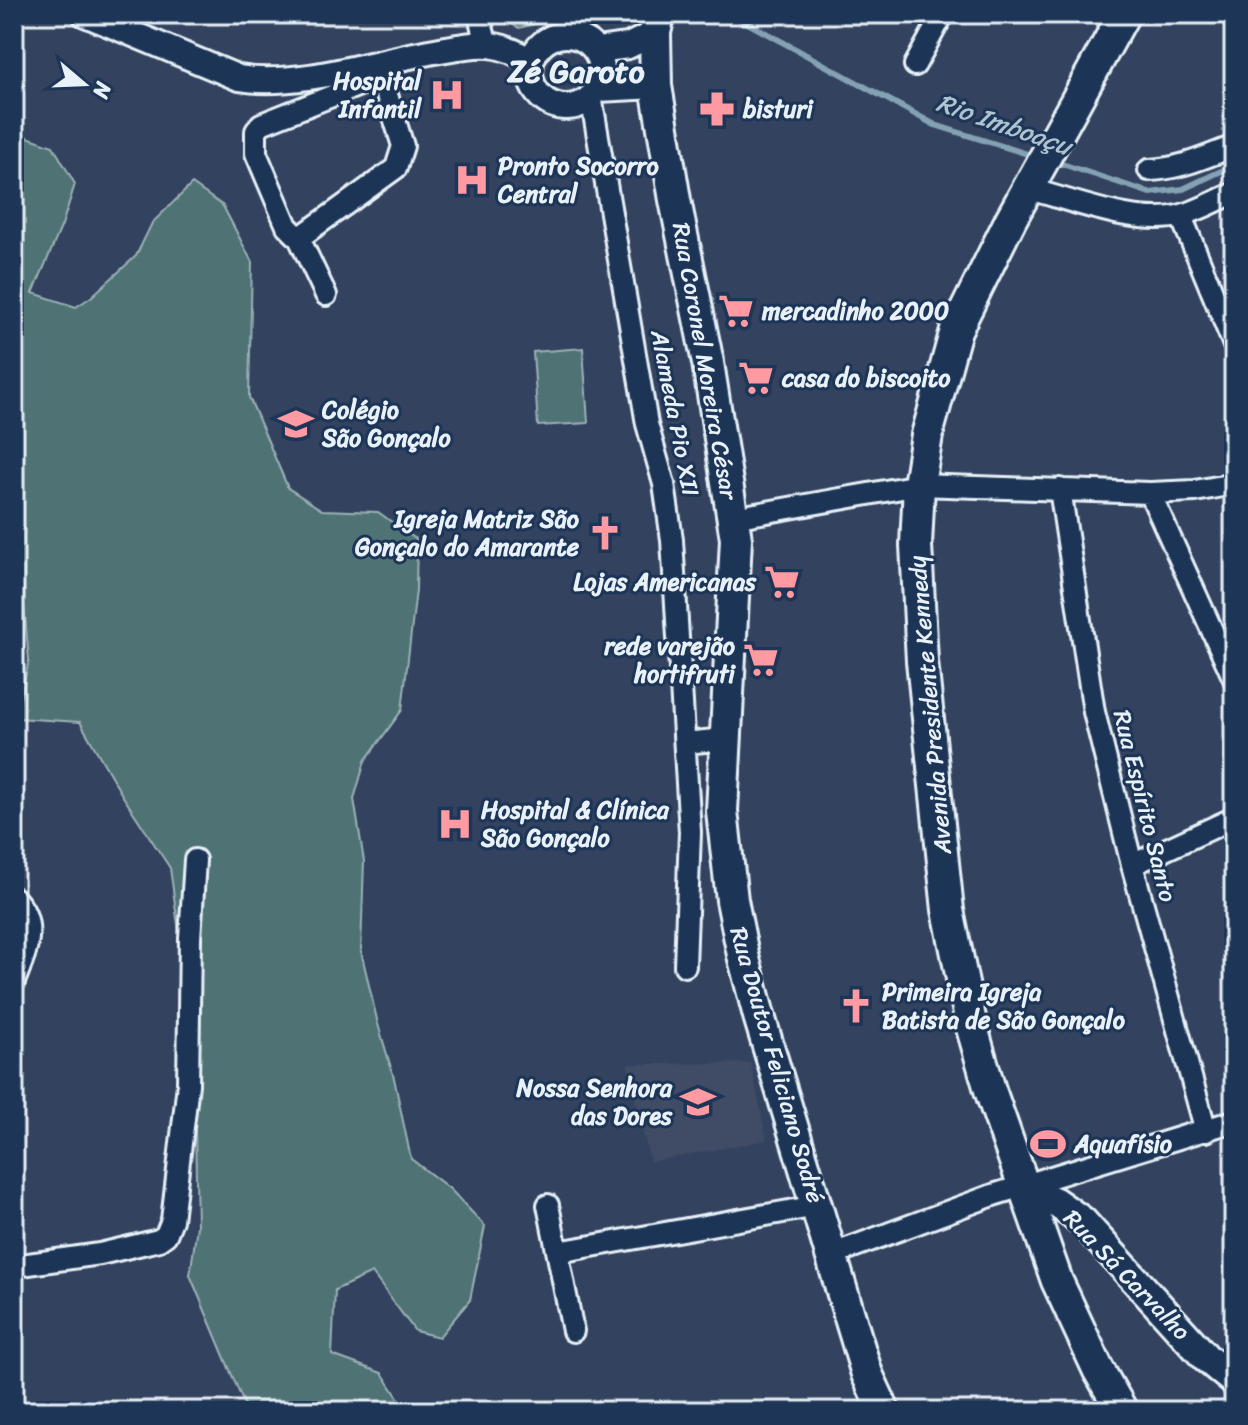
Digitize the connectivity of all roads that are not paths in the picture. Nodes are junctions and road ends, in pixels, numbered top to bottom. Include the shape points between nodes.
1 (85, 14) edge
2 (478, 14) edge
3 (943, 14) edge
4 (1124, 14) edge
5 (657, 24) edge
6 (487, 44) junction
7 (597, 50) junction
8 (530, 61) junction
9 (915, 65) dead end
10 (378, 70) junction
11 (656, 86) junction
12 (594, 92) junction
13 (1234, 146) edge
14 (1149, 170) dead end
15 (1032, 184) junction
16 (1234, 193) edge
17 (1181, 216) junction
18 (299, 238) junction
19 (326, 295) dead end
20 (1234, 345) edge
21 (1234, 484) edge
22 (919, 485) junction
23 (1060, 489) junction
24 (1150, 493) junction
25 (733, 518) junction
26 (1234, 679) edge
27 (725, 739) junction
28 (685, 743) junction
29 (1234, 818) edge
30 (195, 860) dead end
31 (1132, 865) junction
32 (14, 898) edge
33 (685, 966) dead end
34 (14, 982) edge
35 (1234, 1121) edge
36 (1206, 1131) junction
37 (1023, 1187) junction
38 (548, 1205) dead end
39 (817, 1206) junction
40 (558, 1252) junction
41 (831, 1255) junction
42 (14, 1266) edge
43 (573, 1331) dead end
44 (1234, 1381) edge
45 (884, 1411) edge
46 (1122, 1411) edge

1 - 10 street via 239,78 260,82
2 - 6 street
3 - 9 street
4 - 15 main road, Avenida Presidente Kennedy
5 - 7 street via 628,46
5 - 11 main road, Rua Coronel Moreira César
6 - 8 street
6 - 10 street via 456,47
7 - 8 street via 580,37 556,36 544,41
7 - 12 street via 602,77
8 - 12 street via 531,84 546,102 569,108
10 - 18 street via 403,146 401,158 396,168
10 - 18 street via 261,124 256,131 256,153 287,226
11 - 12 street
11 - 25 main road, Rua Coronel Moreira César
12 - 28 street, Alameda Pio XII via 647,424 672,540
13 - 14 street via 1186,165
15 - 17 street via 1130,215
15 - 22 main road, Avenida Presidente Kennedy via 956,330 937,391
16 - 17 street
17 - 20 street
18 - 19 street
21 - 24 street
22 - 23 street
22 - 25 street
22 - 37 main road, Avenida Presidente Kennedy via 916,545 922,661 948,910 972,1028
23 - 24 street
23 - 31 street, Rua Espírito Santo via 1094,712
24 - 26 street
25 - 27 main road, Rua Doutor Feliciano Sodré
27 - 28 street
27 - 39 main road, Rua Doutor Feliciano Sodré via 724,843 743,955
28 - 33 street, Alameda Pio XII via 690,832
29 - 31 street
30 - 42 street via 188,1084 166,1235 100,1254
31 - 36 street, Rua Espírito Santo
32 - 34 street via 30,925
35 - 36 street
36 - 37 street
37 - 41 street
37 - 44 main road, Rua Sá Carvalho via 1082,1221
37 - 46 main road, Avenida Presidente Kennedy via 1057,1281
38 - 40 street
39 - 40 street
39 - 41 main road, Rua Doutor Feliciano Sodré
40 - 43 street
41 - 45 main road, Rua Doutor Feliciano Sodré via 867,1374

